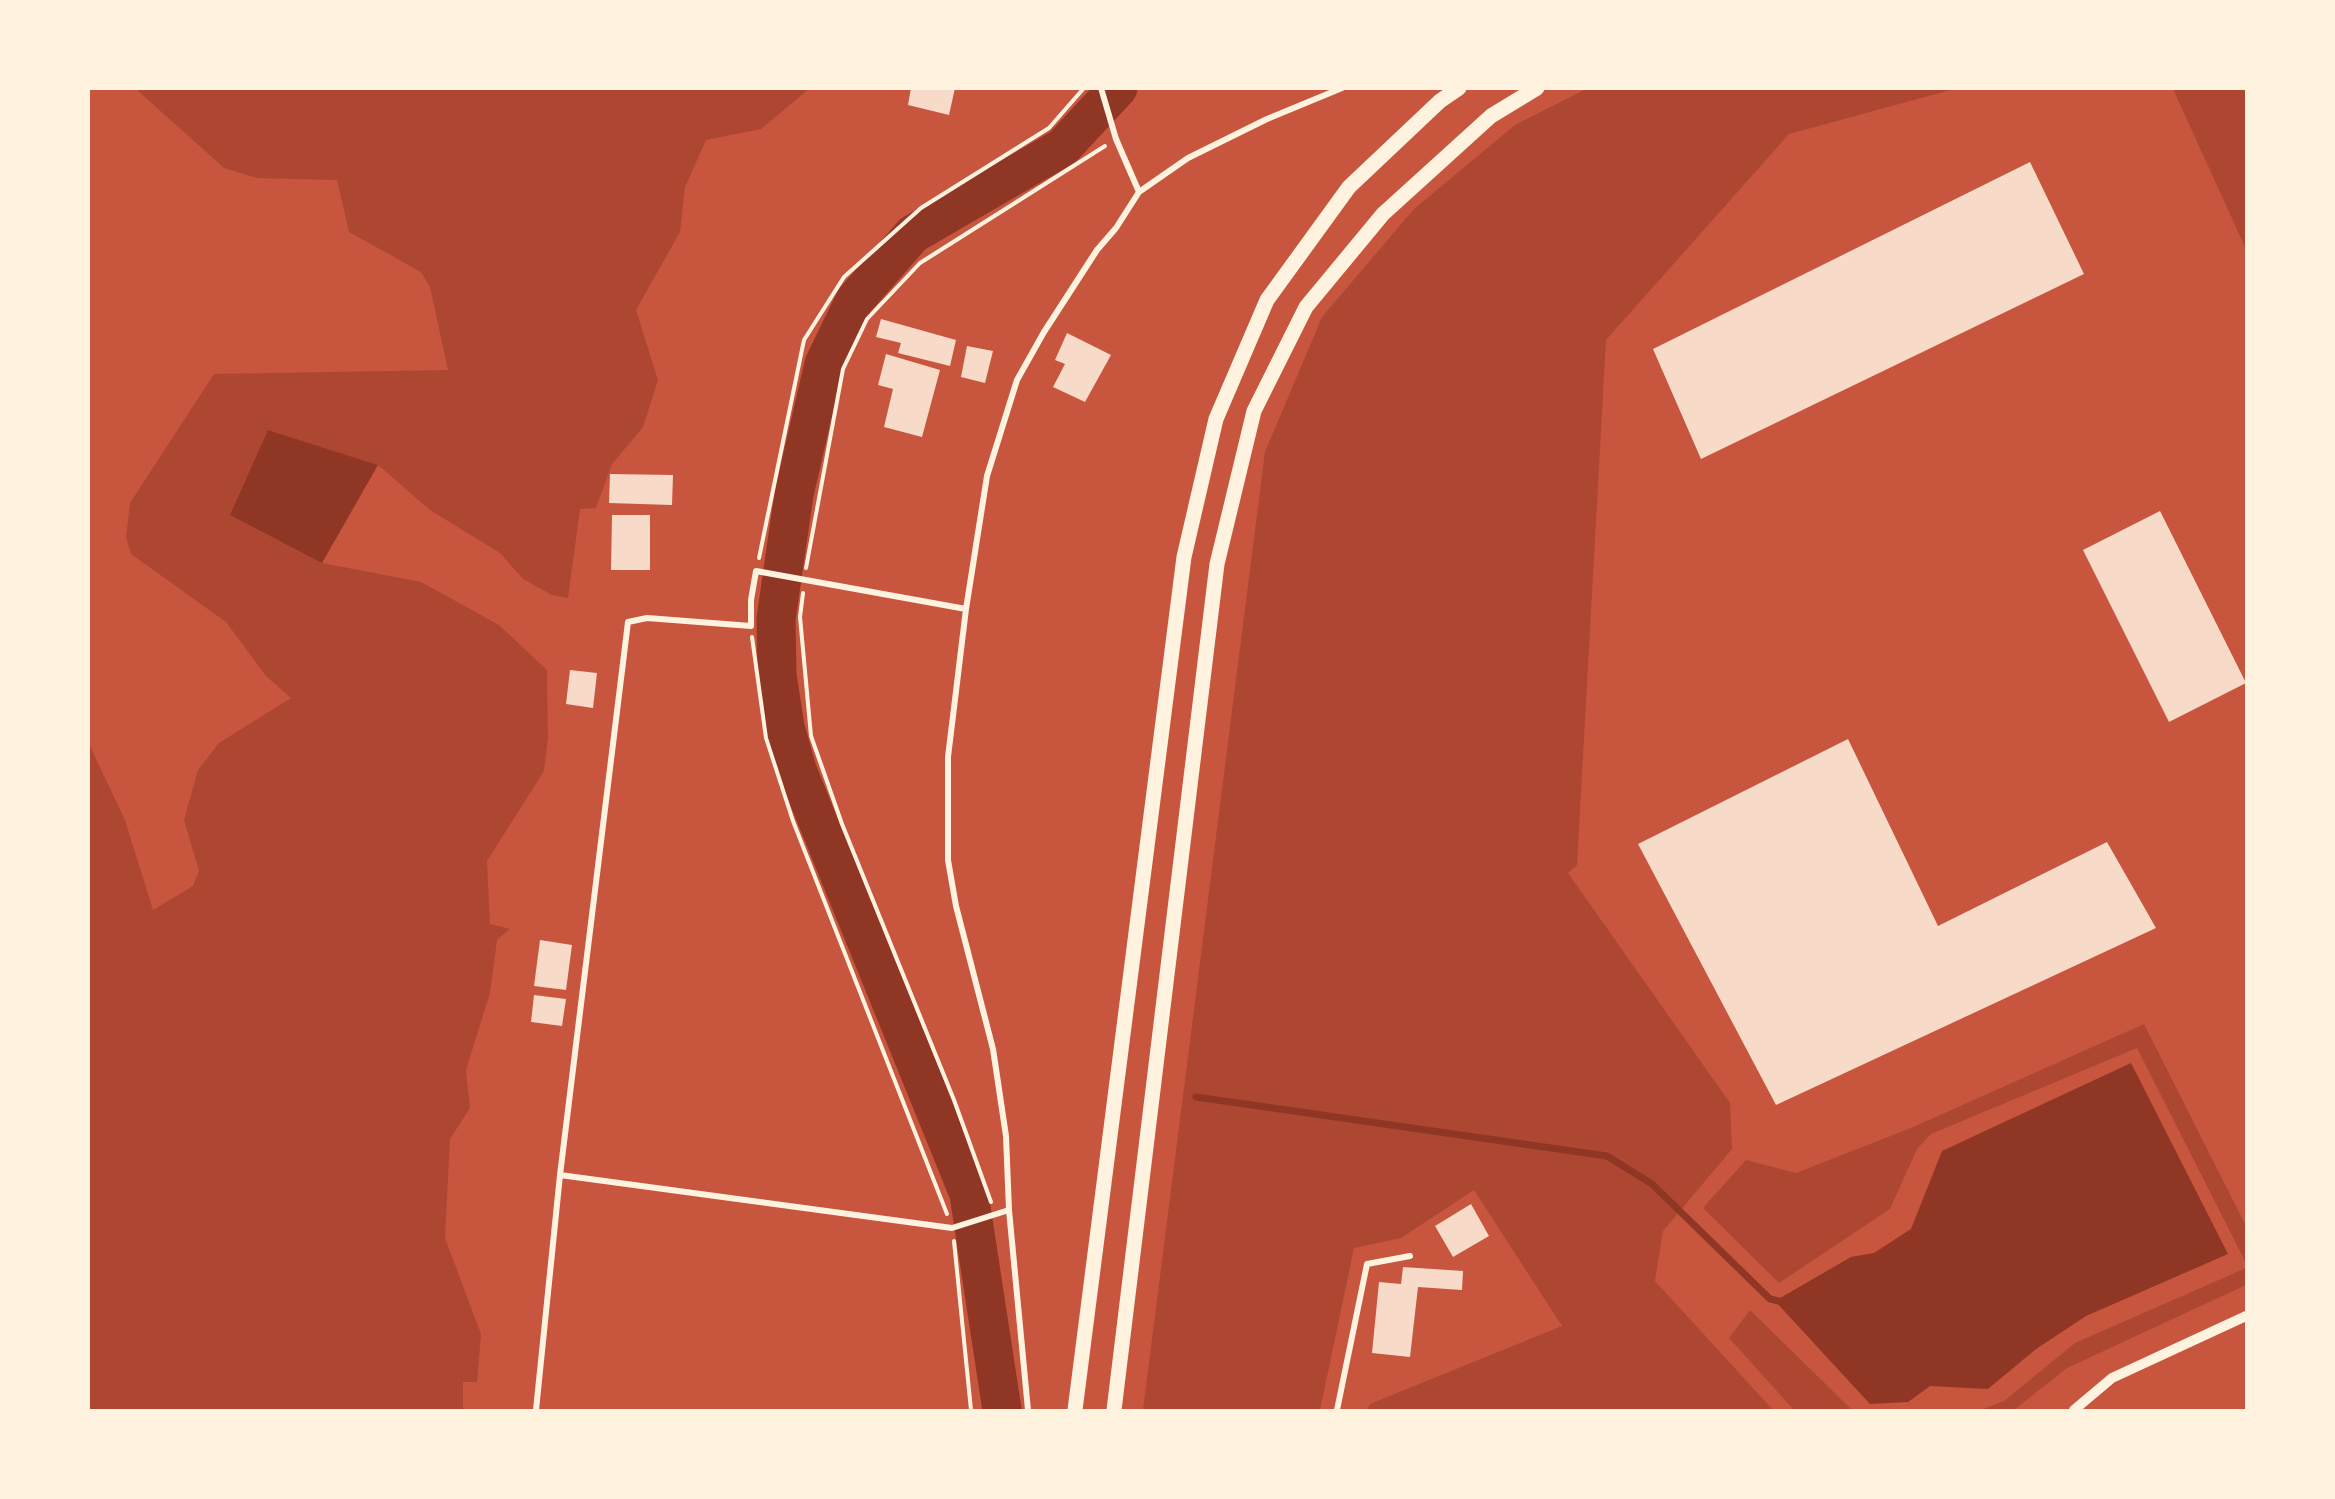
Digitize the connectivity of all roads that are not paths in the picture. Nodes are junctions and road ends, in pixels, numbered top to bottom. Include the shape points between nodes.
1 (1101, 88) edge
2 (1342, 88) edge
3 (1459, 88) edge
4 (1537, 88) edge
5 (1139, 192) junction
6 (966, 609) junction
7 (560, 1175) junction
8 (1009, 1210) junction
9 (1410, 1256) dead end
10 (2247, 1316) edge
11 (536, 1410) edge
12 (1028, 1410) edge
13 (1075, 1410) edge
14 (1114, 1410) edge
15 (1337, 1410) edge
16 (2074, 1410) edge

1 - 5 street via 1116,139
2 - 5 street via 1188,158
3 - 13 main road via 1440,101 1349,187 1267,300 1216,419 1184,557
4 - 14 main road via 1491,116 1383,214 1306,307 1254,411 1217,564
5 - 6 street via 1091,259 1017,380 987,476
6 - 7 street via 756,571 751,626 647,618 628,622
6 - 8 street via 948,757 948,860 993,1049 1006,1136
7 - 8 street via 952,1228
7 - 11 street
8 - 12 street
9 - 15 street via 1367,1264
10 - 16 street via 2112,1378

